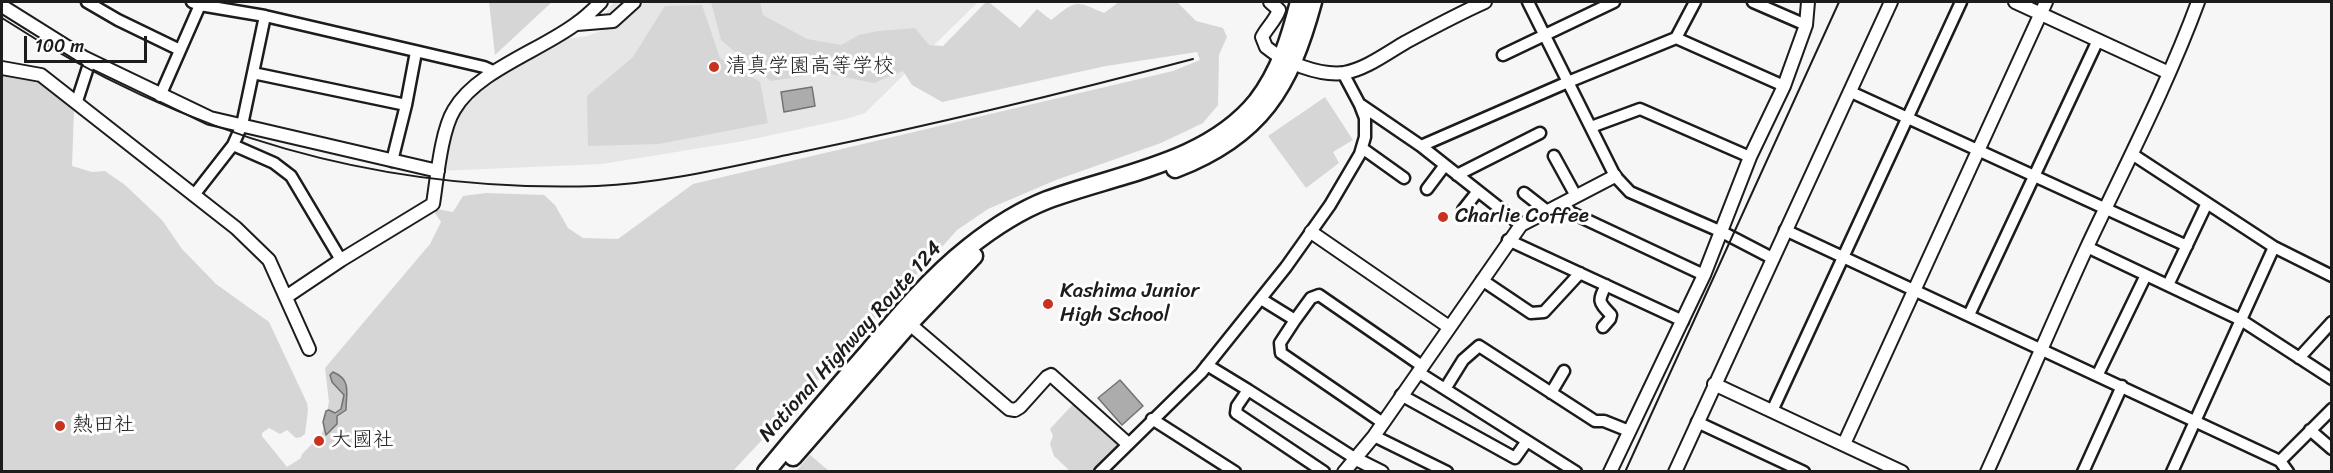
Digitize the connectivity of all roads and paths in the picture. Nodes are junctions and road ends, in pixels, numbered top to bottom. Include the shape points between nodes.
1 (87, 2) edge
2 (601, 2) edge
3 (634, 2) edge
4 (1270, 2) edge
5 (1299, 2) edge
6 (1313, 2) edge
7 (1485, 2) edge
8 (1528, 2) edge
9 (1614, 2) edge
10 (1695, 2) edge
11 (1753, 2) edge
12 (1808, 2) edge
13 (1891, 2) edge
14 (1961, 2) edge
15 (2016, 2) edge
16 (2198, 2) edge
17 (196, 3) edge
18 (2, 6) edge
19 (2043, 8) edge
20 (265, 16) junction
21 (577, 24) junction
22 (1806, 25) junction
23 (1544, 34) junction
24 (1676, 38) junction
25 (2098, 40) junction
26 (180, 50) junction
27 (416, 52) junction
28 (1503, 55) dead end
29 (1288, 60) junction
30 (90, 61) junction
31 (2, 68) edge
32 (495, 72) junction
33 (253, 73) junction
34 (1343, 73) junction
35 (2169, 73) junction
36 (1568, 82) junction
37 (1784, 86) junction
38 (1851, 92) junction
39 (160, 96) junction
40 (77, 101) junction
41 (406, 105) junction
42 (1360, 105) junction
43 (1907, 117) junction
44 (242, 125) junction
45 (1591, 127) junction
46 (1540, 133) dead end
47 (233, 145) junction
48 (1421, 146) junction
49 (1362, 148) junction
50 (1978, 150) junction
51 (2132, 154) junction
52 (1554, 156) dead end
53 (1750, 157) junction
54 (392, 161) junction
55 (1445, 165) junction
56 (438, 171) junction
57 (1457, 175) junction
58 (2035, 175) junction
59 (1616, 176) junction
60 (1404, 178) dead end
61 (1426, 189) dead end
62 (1478, 191) junction
63 (1524, 193) dead end
64 (194, 195) junction
65 (1576, 196) junction
66 (2207, 203) junction
67 (2106, 208) junction
68 (1552, 209) junction
69 (1463, 210) dead end
70 (1521, 225) junction
71 (1785, 230) junction
72 (1311, 232) junction
73 (1722, 232) junction
74 (1508, 240) junction
75 (2187, 246) junction
76 (2087, 247) junction
77 (2274, 247) junction
78 (1842, 256) junction
79 (1772, 258) junction
80 (341, 260) junction
81 (1580, 273) junction
82 (1704, 275) junction
83 (2146, 275) junction
84 (2331, 276) edge
85 (1482, 280) junction
86 (1606, 285) junction
87 (2168, 285) junction
88 (1915, 290) junction
89 (286, 297) junction
90 (1261, 298) junction
91 (1969, 315) junction
92 (905, 319) junction
93 (1295, 320) junction
94 (2241, 320) junction
95 (1683, 321) junction
96 (2331, 322) edge
97 (1449, 327) junction
98 (1603, 327) dead end
99 (2042, 348) junction
100 (309, 349) dead end
101 (2299, 358) junction
102 (1208, 365) junction
103 (1420, 369) junction
104 (1564, 371) dead end
105 (2098, 374) junction
106 (2331, 379) edge
107 (1714, 384) junction
108 (2122, 386) junction
109 (1445, 389) junction
110 (1248, 390) junction
111 (1551, 393) junction
112 (1401, 395) junction
113 (2331, 409) edge
114 (1772, 411) junction
115 (1152, 419) junction
116 (2195, 421) junction
117 (1383, 423) junction
118 (1697, 423) junction
119 (2310, 430) junction
120 (1629, 431) junction
121 (1374, 436) junction
122 (1527, 441) junction
123 (1127, 443) junction
124 (1844, 444) junction
125 (2331, 449) edge
126 (1356, 459) junction
127 (2280, 461) junction
128 (766, 471) edge
129 (780, 471) edge
130 (1100, 471) edge
131 (1235, 471) edge
132 (1324, 471) edge
133 (1344, 471) edge
134 (1382, 471) edge
135 (1447, 471) edge
136 (1576, 471) edge
137 (1610, 471) edge
138 (1675, 471) edge
139 (1804, 471) edge
140 (1902, 471) edge
141 (1987, 471) edge
142 (2083, 471) edge
143 (2172, 471) edge
144 (2288, 471) edge

1 - 26 street
2 - 21 street
3 - 21 street via 613,21
4 - 29 street via 1279,10 1275,21 1268,25 1263,42 1270,51
5 - 29 highway, National Highway Route 124
6 - 29 highway, National Highway Route 124
7 - 34 street via 1362,67
8 - 23 street
9 - 23 street
10 - 24 street
11 - 22 street
12 - 22 street
13 - 38 street
14 - 43 street
15 - 19 street
16 - 35 street
17 - 20 street
17 - 26 street
18 - 30 street
19 - 25 street
19 - 50 street
20 - 27 street
20 - 33 street
21 - 32 street
22 - 37 street
23 - 28 street
23 - 36 street
24 - 36 street
24 - 37 street
25 - 35 street
25 - 58 street
26 - 39 street
27 - 32 street
27 - 41 street
29 - 34 street via 1325,72
29 - 92 highway, National Highway Route 124 via 1243,115 1210,141 1167,161 1045,201 1002,223 940,272
30 - 39 street
30 - 40 street
31 - 40 street via 41,75
32 - 56 street via 461,99 452,112
33 - 41 street
33 - 44 street
34 - 42 street
35 - 51 street
36 - 45 street
36 - 48 street
37 - 53 street
38 - 43 street
38 - 71 street
39 - 44 street via 210,118
40 - 64 street
41 - 54 street
42 - 48 street
42 - 49 street via 1365,118
43 - 50 street
43 - 78 street
44 - 47 street
44 - 54 street
45 - 53 street via 1640,109
45 - 59 street
46 - 57 street
47 - 64 street
47 - 80 street via 274,163 291,176
48 - 55 street
49 - 60 street
49 - 72 street
50 - 58 street
50 - 88 street
51 - 66 street
51 - 67 street
52 - 65 street
53 - 73 street
54 - 56 street
55 - 57 street
55 - 61 street
56 - 80 street via 433,204
57 - 62 street
58 - 67 street
58 - 91 street
59 - 65 street
59 - 73 street via 1630,192
62 - 69 street
62 - 70 street
63 - 68 street
64 - 89 street via 268,260
65 - 68 street
66 - 75 street
66 - 77 street
67 - 75 street
67 - 76 street
68 - 70 street
68 - 82 street
70 - 74 street
71 - 78 street
71 - 79 street
72 - 90 street
72 - 97 street
73 - 79 street
73 - 82 street
74 - 81 street
74 - 85 street
75 - 87 street
76 - 83 street
76 - 99 street
77 - 84 street
77 - 94 street
78 - 88 street
78 - 114 street
79 - 107 street
80 - 89 street
81 - 85 street via 1539,314 1531,313
81 - 86 street
82 - 95 street
83 - 87 street
83 - 105 street
85 - 97 street
86 - 95 street
86 - 98 street via 1599,300 1611,315
87 - 94 street
88 - 91 street
88 - 124 street
89 - 100 street
90 - 93 street
90 - 102 street
91 - 99 street
92 - 123 street via 1009,409 1020,407 1051,375
92 - 128 highway, National Highway Route 124
92 - 129 highway, National Highway Route 124
93 - 103 street via 1311,298 1319,295
93 - 117 street via 1280,343 1281,353
94 - 101 street
94 - 116 street
95 - 120 street
96 - 101 street
97 - 103 street
99 - 105 street
99 - 141 street
101 - 106 street
102 - 110 street
102 - 115 street
103 - 109 street
103 - 112 street
104 - 111 street
105 - 108 street
107 - 114 street
107 - 118 street
108 - 116 street
108 - 142 street
109 - 111 street via 1463,360 1479,346
109 - 122 street
110 - 126 street
110 - 132 street via 1236,413
111 - 120 street via 1595,421
112 - 117 street
112 - 122 street via 1515,458
113 - 119 street
114 - 124 street
115 - 123 street
115 - 131 street
116 - 127 street
116 - 143 street
117 - 121 street
118 - 138 street
118 - 139 street
119 - 125 street
119 - 127 street
120 - 137 street
121 - 126 street
121 - 135 street
122 - 136 street
123 - 130 street
124 - 140 street
126 - 133 street
126 - 134 street
127 - 144 street

